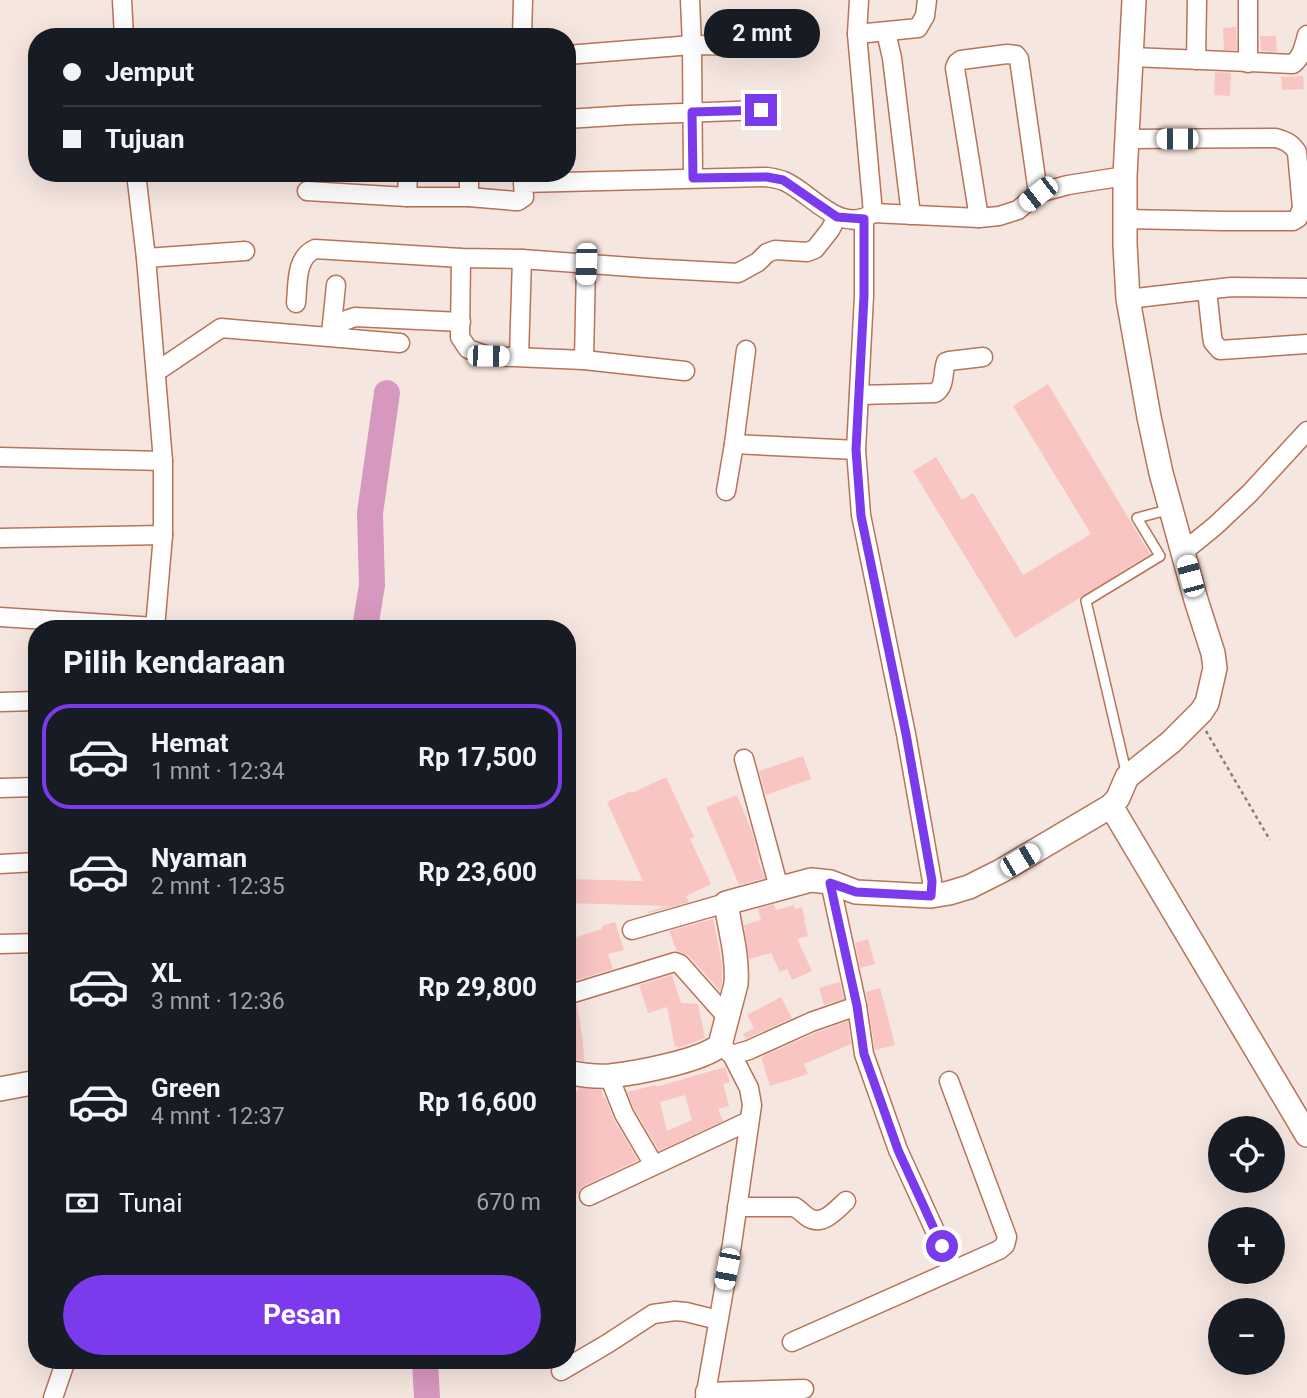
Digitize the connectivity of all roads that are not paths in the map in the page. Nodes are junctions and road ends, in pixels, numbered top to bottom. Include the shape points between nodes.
1 (122, 0) edge
2 (523, 0) edge
3 (690, 0) edge
4 (859, 0) edge
5 (927, 0) edge
6 (1134, 0) edge
7 (1197, 0) edge
8 (1248, 0) edge
9 (124, 28) edge
10 (522, 28) edge
11 (886, 32) junction
12 (857, 34) junction
13 (1307, 35) edge
14 (692, 45) junction
15 (773, 46) dead end
16 (576, 54) edge
17 (1132, 57) junction
18 (1196, 60) junction
19 (1248, 63) junction
20 (761, 110) dead end
21 (692, 112) junction
22 (576, 118) edge
23 (1127, 139) junction
24 (1125, 176) junction
25 (693, 178) junction
26 (576, 181) edge
27 (137, 182) edge
28 (408, 182) edge
29 (470, 182) edge
30 (523, 182) edge
31 (307, 191) dead end
32 (1038, 194) junction
33 (407, 197) junction
34 (469, 197) junction
35 (911, 215) junction
36 (869, 216) junction
37 (837, 217) junction
38 (979, 218) junction
39 (1125, 219) junction
40 (245, 251) dead end
41 (145, 258) junction
42 (461, 258) junction
43 (522, 259) junction
44 (586, 264) junction
45 (337, 285) dead end
46 (1307, 288) edge
47 (1208, 290) junction
48 (1128, 299) junction
49 (296, 303) dead end
50 (461, 322) junction
51 (335, 337) junction
52 (400, 342) dead end
53 (1307, 344) edge
54 (746, 350) dead end
55 (519, 356) junction
56 (983, 356) dead end
57 (584, 360) junction
58 (685, 371) dead end
59 (156, 372) junction
60 (859, 395) junction
61 (1307, 431) edge
62 (734, 444) junction
63 (856, 450) junction
64 (0, 457) edge
65 (163, 460) junction
66 (726, 491) dead end
67 (1172, 509) junction
68 (163, 535) junction
69 (0, 538) edge
70 (1183, 552) junction
71 (0, 617) edge
72 (46, 620) edge
73 (156, 620) edge
74 (28, 701) edge
75 (0, 702) edge
76 (744, 759) dead end
77 (1127, 778) junction
78 (28, 787) edge
79 (0, 788) edge
80 (1111, 806) junction
81 (28, 862) edge
82 (0, 864) edge
83 (830, 883) junction
84 (779, 888) junction
85 (931, 896) junction
86 (726, 903) junction
87 (632, 929) dead end
88 (28, 943) edge
89 (0, 944) edge
90 (576, 992) edge
91 (857, 1006) junction
92 (727, 1017) junction
93 (726, 1050) junction
94 (576, 1074) edge
95 (609, 1076) junction
96 (949, 1081) dead end
97 (28, 1083) edge
98 (0, 1088) edge
99 (749, 1121) junction
100 (1307, 1135) edge
101 (654, 1165) junction
102 (589, 1196) dead end
103 (846, 1201) dead end
104 (737, 1207) junction
105 (953, 1270) junction
106 (718, 1320) junction
107 (792, 1342) dead end
108 (576, 1362) edge
109 (63, 1369) edge
110 (564, 1369) edge
111 (561, 1371) dead end
112 (804, 1389) dead end
113 (705, 1395) edge
114 (54, 1398) edge

1 - 9 street
2 - 10 street
3 - 14 street
4 - 12 street
5 - 11 street via 926,16 918,28
6 - 17 street
7 - 18 street
8 - 19 street
11 - 12 street
11 - 35 street
12 - 36 street
13 - 19 street via 1293,64
14 - 15 street
14 - 16 street
14 - 21 street
17 - 18 street
17 - 23 street
18 - 19 street
20 - 21 street
21 - 22 street
21 - 25 street
23 - 24 street
23 - 39 street via 1286,141 1297,152 1302,208 1293,220
24 - 32 street via 1068,184
24 - 39 street
25 - 26 street
25 - 37 street via 783,180
27 - 41 street
28 - 33 street
29 - 34 street
30 - 34 street via 524,194 518,201
31 - 33 street
32 - 38 street via 1018,210
32 - 38 street via 1019,59 1007,54 961,60 955,68
33 - 34 street
35 - 36 street
35 - 38 street
36 - 37 street
36 - 60 street
37 - 44 street via 815,249 775,250 738,273
39 - 48 street
40 - 41 street
41 - 59 street
42 - 43 street
42 - 49 street via 315,249 302,260
42 - 50 street
43 - 44 street
43 - 55 street
44 - 57 street
45 - 51 street
46 - 47 street
47 - 48 street
47 - 53 street via 1213,342 1220,350
48 - 67 street via 1149,418
50 - 51 street via 355,317 341,322
50 - 55 street via 460,337 468,348 488,356
51 - 52 street
51 - 59 street via 221,328
54 - 62 street
55 - 57 street
56 - 60 street via 946,362 942,386 935,393
57 - 58 street
59 - 65 street
60 - 63 street
61 - 70 street via 1250,494
62 - 63 street
62 - 66 street
63 - 85 street via 861,516 906,734
64 - 65 street
65 - 68 street
67 - 70 street
67 - 77 lane via 1137,518 1160,556 1086,601
68 - 69 street
68 - 73 street
70 - 77 street via 1213,653 1215,667 1207,703 1171,742
71 - 72 street
74 - 75 street
76 - 84 street
77 - 80 street
78 - 79 street
80 - 85 street via 1001,871 969,887
80 - 100 street
81 - 82 street
83 - 84 street via 811,880
83 - 85 street via 856,892
83 - 91 street
84 - 86 street
86 - 87 street
86 - 92 street via 737,965
88 - 89 street
90 - 92 street via 675,962
91 - 93 street via 749,1050
91 - 105 street via 864,1054 883,1113
92 - 93 street
93 - 95 street
93 - 99 street via 752,1096
94 - 95 street
95 - 101 street via 635,1136
96 - 105 street via 1007,1237 999,1250
97 - 98 street
99 - 101 street
99 - 104 street
101 - 102 street
103 - 104 street via 817,1220 795,1207
104 - 106 street
105 - 107 street
106 - 108 street via 686,1312 653,1314
106 - 113 street
109 - 114 street
110 - 111 street
112 - 113 street

